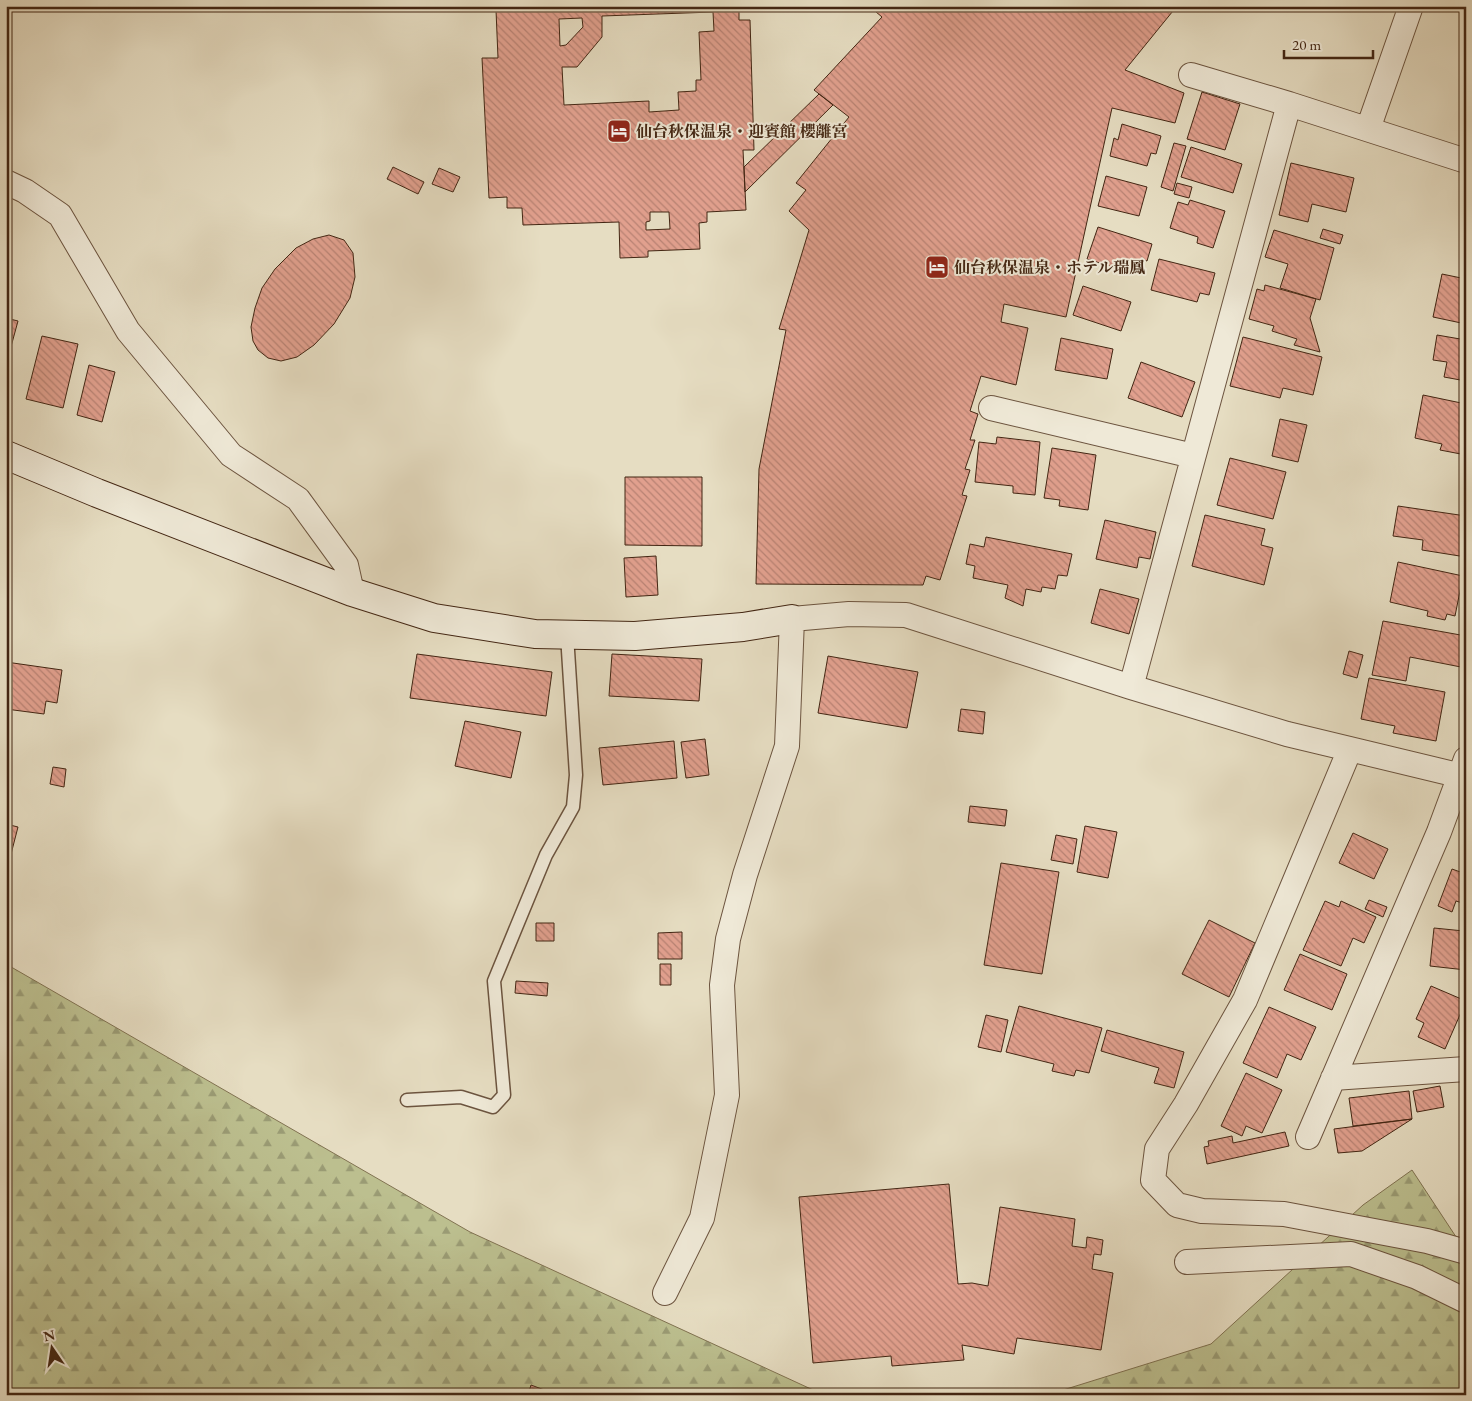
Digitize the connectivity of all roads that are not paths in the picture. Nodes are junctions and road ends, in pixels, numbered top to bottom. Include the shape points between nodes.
1 (1411, 6) edge
2 (1191, 75) dead end
3 (1288, 104) junction
4 (1368, 129) junction
5 (1466, 160) edge
6 (6, 182) edge
7 (991, 408) dead end
8 (6, 455) edge
9 (1193, 456) junction
10 (352, 592) junction
11 (792, 619) junction
12 (567, 635) junction
13 (1131, 687) junction
14 (1350, 749) junction
15 (1464, 771) edge
16 (1466, 1069) edge
17 (1333, 1078) junction
18 (408, 1100) dead end
19 (1308, 1137) dead end
20 (1466, 1252) edge
21 (1187, 1262) dead end
22 (666, 1293) dead end
23 (1466, 1302) edge

1 - 4 street
2 - 3 street
3 - 4 street
3 - 9 street
4 - 5 street
6 - 10 street via 25,190 60,215 128,331 231,455 298,499 346,565
7 - 9 street
8 - 10 street
9 - 13 street
10 - 12 street via 434,618 535,634
11 - 12 street via 743,627 634,636
11 - 13 street via 849,614 906,615
11 - 22 street via 787,746 728,939 722,985 727,1095 702,1218
12 - 18 lane via 576,775 573,807 546,855 494,981 504,1095 493,1107 461,1097
13 - 14 street via 1287,734
14 - 15 street
14 - 20 street via 1245,1000 1157,1149 1153,1180 1177,1206 1202,1211 1284,1214 1427,1241
15 - 17 street
16 - 17 street
17 - 19 street
21 - 23 street via 1351,1254 1417,1278

